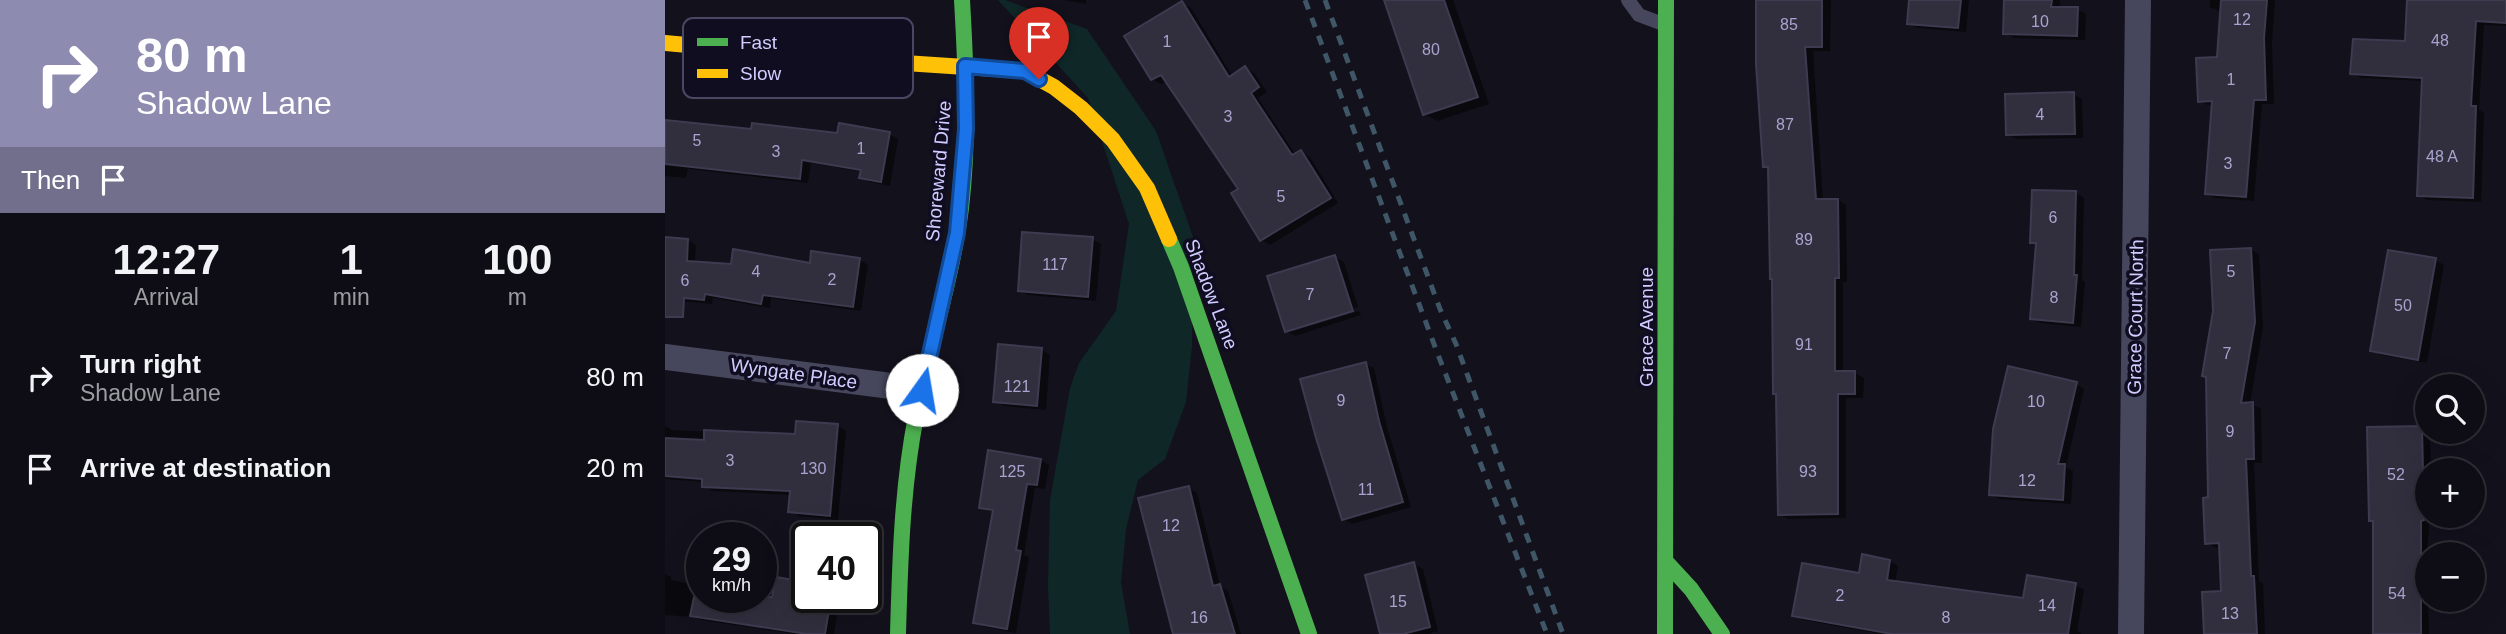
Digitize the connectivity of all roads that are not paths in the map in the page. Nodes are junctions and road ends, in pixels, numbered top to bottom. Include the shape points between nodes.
1 (962, 0) edge
2 (1629, 0) edge
3 (1666, 0) edge
4 (2137, 0) edge
5 (1666, 25) junction
6 (665, 43) edge
7 (683, 45) edge
8 (913, 63) edge
9 (965, 66) junction
10 (665, 357) edge
11 (922, 390) junction
12 (1667, 563) junction
13 (898, 634) edge
14 (1309, 634) edge
15 (1665, 634) edge
16 (1722, 634) edge
17 (2131, 634) edge

1 - 9 street, Shoreward Drive
2 - 5 lane via 1639,15
3 - 5 street, Grace Avenue
4 - 17 street, Grace Court North
5 - 12 street, Grace Avenue
6 - 7 street, Shadow Lane
8 - 9 street, Shadow Lane
9 - 11 street, Shoreward Drive via 966,129 957,233
9 - 14 street, Shadow Lane via 1025,71 1054,87 1113,140 1147,188 1181,267
10 - 11 street, Wyngate Place
11 - 13 street, Shoreward Drive via 908,470
12 - 15 street, Grace Avenue
12 - 16 street

